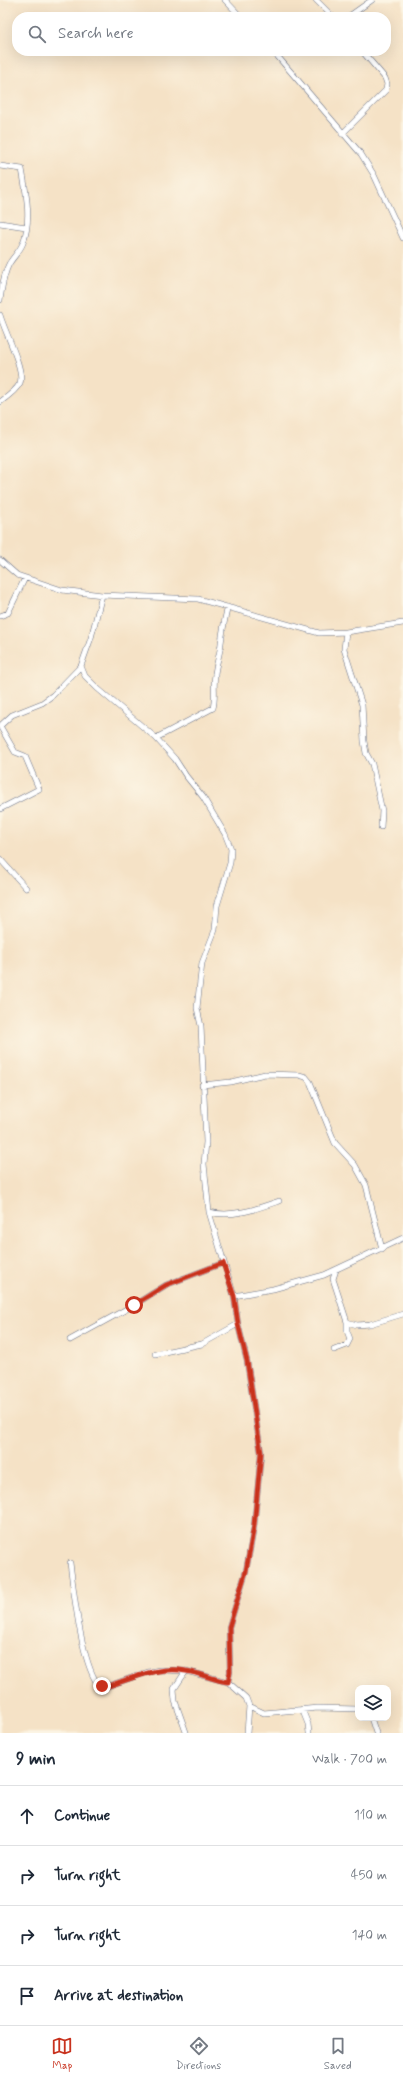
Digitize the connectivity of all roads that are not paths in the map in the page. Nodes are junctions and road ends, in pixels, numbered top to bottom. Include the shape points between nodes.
1 (226, 0) edge
2 (316, 0) edge
3 (372, 0) edge
4 (237, 12) edge
5 (328, 12) edge
6 (355, 12) edge
7 (277, 56) edge
8 (366, 56) edge
9 (342, 134) junction
10 (0, 166) edge
11 (0, 223) edge
12 (26, 226) junction
13 (403, 238) edge
14 (0, 300) edge
15 (0, 315) edge
16 (0, 402) edge
17 (0, 560) edge
18 (25, 578) junction
19 (102, 595) junction
20 (228, 607) junction
21 (0, 616) edge
22 (403, 623) edge
23 (346, 632) junction
24 (81, 666) junction
25 (156, 738) junction
26 (0, 809) edge
27 (381, 827) dead end
28 (0, 859) edge
29 (26, 888) dead end
30 (202, 1085) junction
31 (279, 1201) dead end
32 (209, 1212) junction
33 (403, 1238) edge
34 (382, 1249) junction
35 (223, 1263) junction
36 (336, 1270) junction
37 (324, 1275) junction
38 (333, 1279) junction
39 (234, 1296) junction
40 (403, 1314) edge
41 (347, 1322) junction
42 (238, 1324) junction
43 (70, 1340) dead end
44 (334, 1350) dead end
45 (155, 1354) dead end
46 (70, 1563) dead end
47 (186, 1671) junction
48 (228, 1682) junction
49 (249, 1706) junction
50 (302, 1709) junction
51 (355, 1709) edge
52 (372, 1721) edge
53 (186, 1732) edge
54 (246, 1733) edge
55 (310, 1733) edge
56 (376, 1733) edge

1 - 4 street
2 - 5 street
3 - 6 street
7 - 9 street
8 - 9 street via 385,78 386,90
9 - 13 street via 361,154 374,175
10 - 12 street via 22,169 27,204
11 - 12 street
12 - 14 street via 23,243 4,276
15 - 16 street via 21,371 20,382 14,391
17 - 18 street via 17,575
18 - 19 street via 62,590
18 - 21 street via 8,613
19 - 20 street via 198,599
19 - 24 street
20 - 23 street via 318,633
20 - 25 street via 215,673 213,708
22 - 23 street
23 - 27 street via 344,649 362,705 364,741 366,753 372,764 382,811
24 - 25 street via 84,676
24 - 26 street via 53,695 42,703 12,715 0,726 15,752 25,756 38,789
25 - 30 street via 203,797 231,849 230,863 217,906 215,930 202,964 198,988 196,1008 201,1026
28 - 29 street
30 - 32 street via 206,1142 204,1164
30 - 34 street via 231,1082 265,1074 306,1077 335,1143 356,1165 366,1185
31 - 32 street via 229,1214
32 - 35 street
33 - 34 street
34 - 36 street
35 - 39 street
35 - 43 street via 166,1285
36 - 37 street
36 - 38 street
37 - 38 street
37 - 39 street via 273,1289
38 - 41 street
39 - 42 street
40 - 41 street via 370,1324 356,1325
41 - 44 street via 347,1345
42 - 45 street via 202,1344
42 - 48 street via 247,1361 261,1453 254,1526 246,1571 229,1627
46 - 47 street via 86,1654 92,1676 97,1683 108,1686 160,1670
47 - 48 street
47 - 53 street via 174,1689 175,1701
48 - 49 street via 246,1698
49 - 50 street via 264,1713
49 - 54 street
50 - 51 street
50 - 55 street
52 - 56 street

